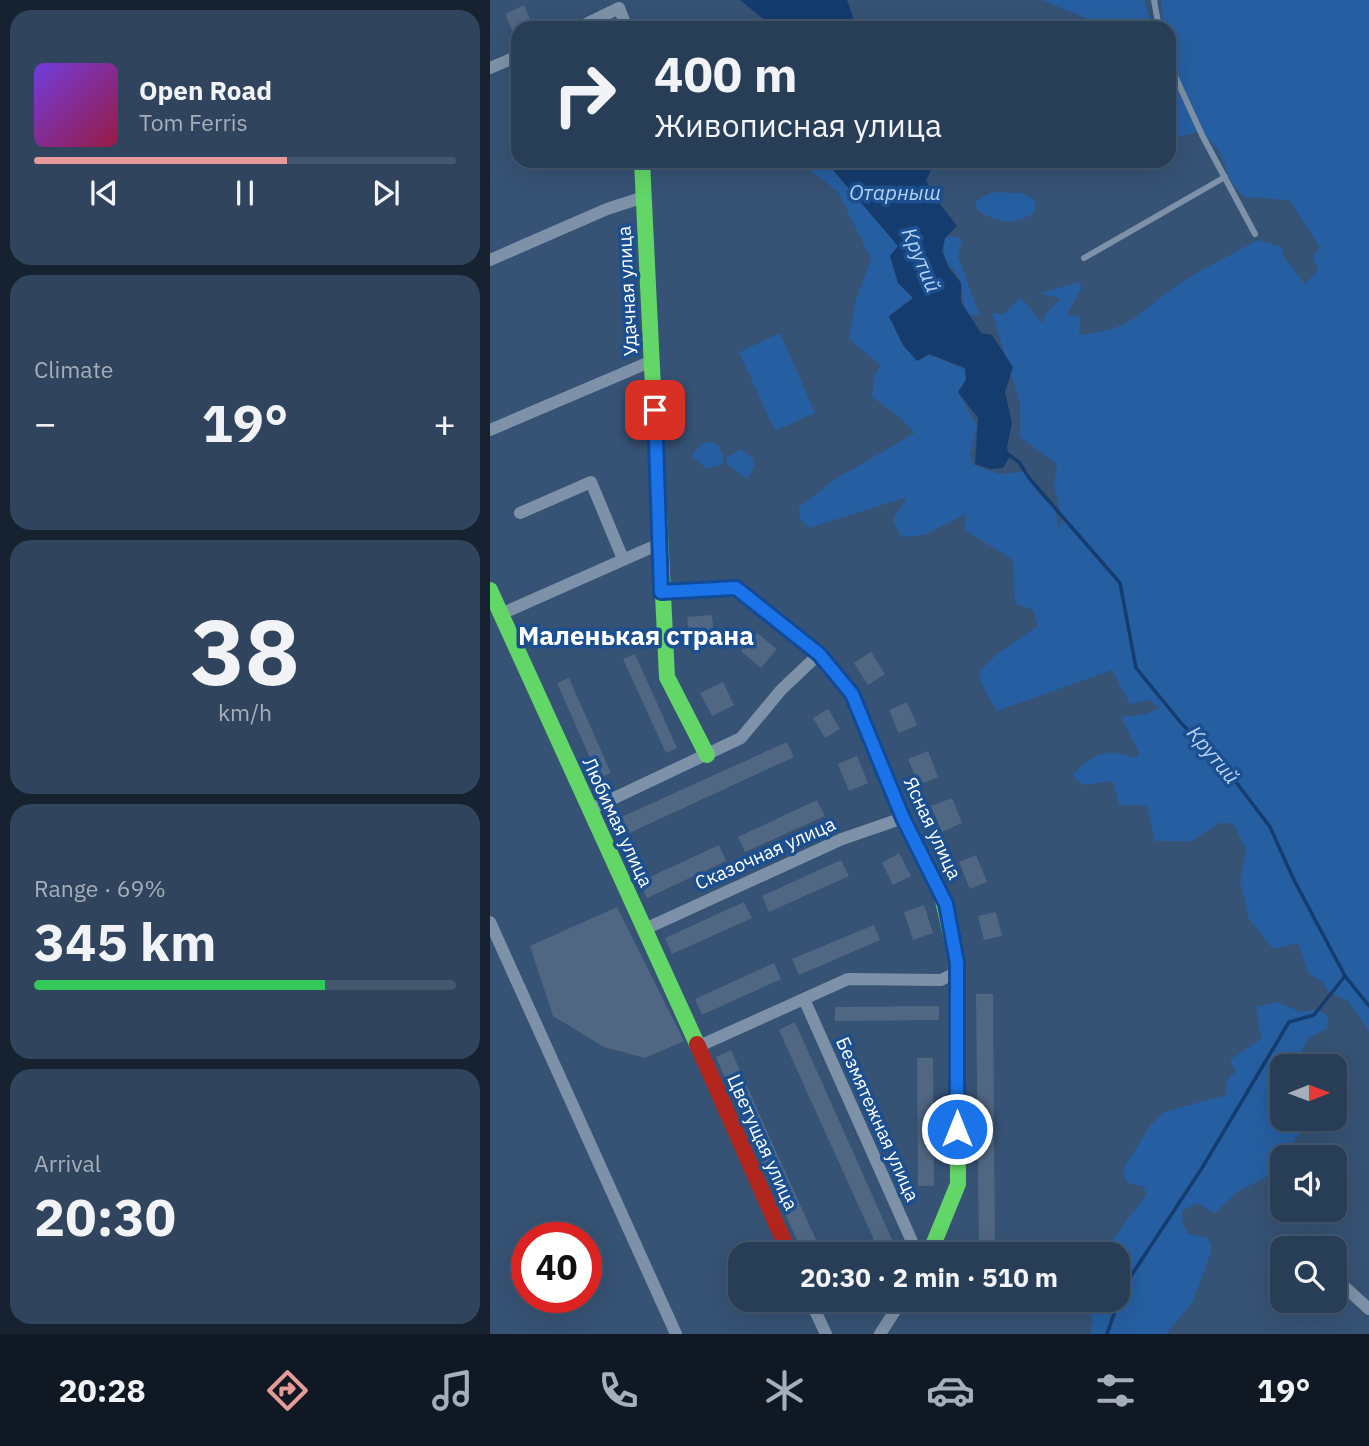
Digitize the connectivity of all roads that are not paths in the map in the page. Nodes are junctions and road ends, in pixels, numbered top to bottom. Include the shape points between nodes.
1 (1154, 0) edge
2 (592, 21) edge
3 (624, 21) edge
4 (1158, 21) edge
5 (511, 58) edge
6 (490, 68) edge
7 (1176, 78) edge
8 (642, 168) edge
9 (1225, 177) junction
10 (644, 197) junction
11 (1255, 234) dead end
12 (1084, 258) dead end
13 (490, 260) edge
14 (652, 361) junction
15 (490, 430) edge
16 (520, 513) dead end
17 (659, 544) junction
18 (623, 559) junction
19 (490, 590) edge
20 (661, 592) junction
21 (501, 614) junction
22 (819, 654) junction
23 (707, 755) junction
24 (589, 810) junction
25 (903, 818) junction
26 (490, 922) edge
27 (645, 929) junction
28 (957, 963) junction
29 (804, 999) junction
30 (698, 1046) junction
31 (784, 1242) edge
32 (912, 1242) edge
33 (934, 1242) edge
34 (1347, 1290) edge
35 (1369, 1309) edge
36 (815, 1312) edge
37 (894, 1312) edge
38 (676, 1334) edge
39 (825, 1334) edge
40 (880, 1334) edge

1 - 4 lane
2 - 3 street via 619,8
5 - 6 street
7 - 9 lane
8 - 10 street, Удачная улица
9 - 11 lane
9 - 12 lane
10 - 13 street
10 - 14 street, Удачная улица
14 - 15 street
14 - 17 street, Удачная улица
16 - 18 street via 591,481
17 - 18 street
17 - 20 street, Удачная улица
18 - 21 street
19 - 21 street, Любимая улица
20 - 22 street, Ясная улица via 736,588
20 - 23 street, Удачная улица via 667,677
21 - 24 street, Любимая улица
22 - 23 street via 741,738
22 - 25 street, Ясная улица via 852,694
23 - 24 street
24 - 27 street, Любимая улица
25 - 27 street, Сказочная улица via 842,839
25 - 28 street, Ясная улица via 946,904
26 - 38 street
27 - 30 street, Любимая улица
28 - 29 street via 953,974 941,980 848,979
28 - 33 street, Ясная улица via 958,1184
29 - 30 street
29 - 32 street, Безмятежная улица
30 - 31 street, Цветущая улица
34 - 35 street
36 - 39 street
37 - 40 street

